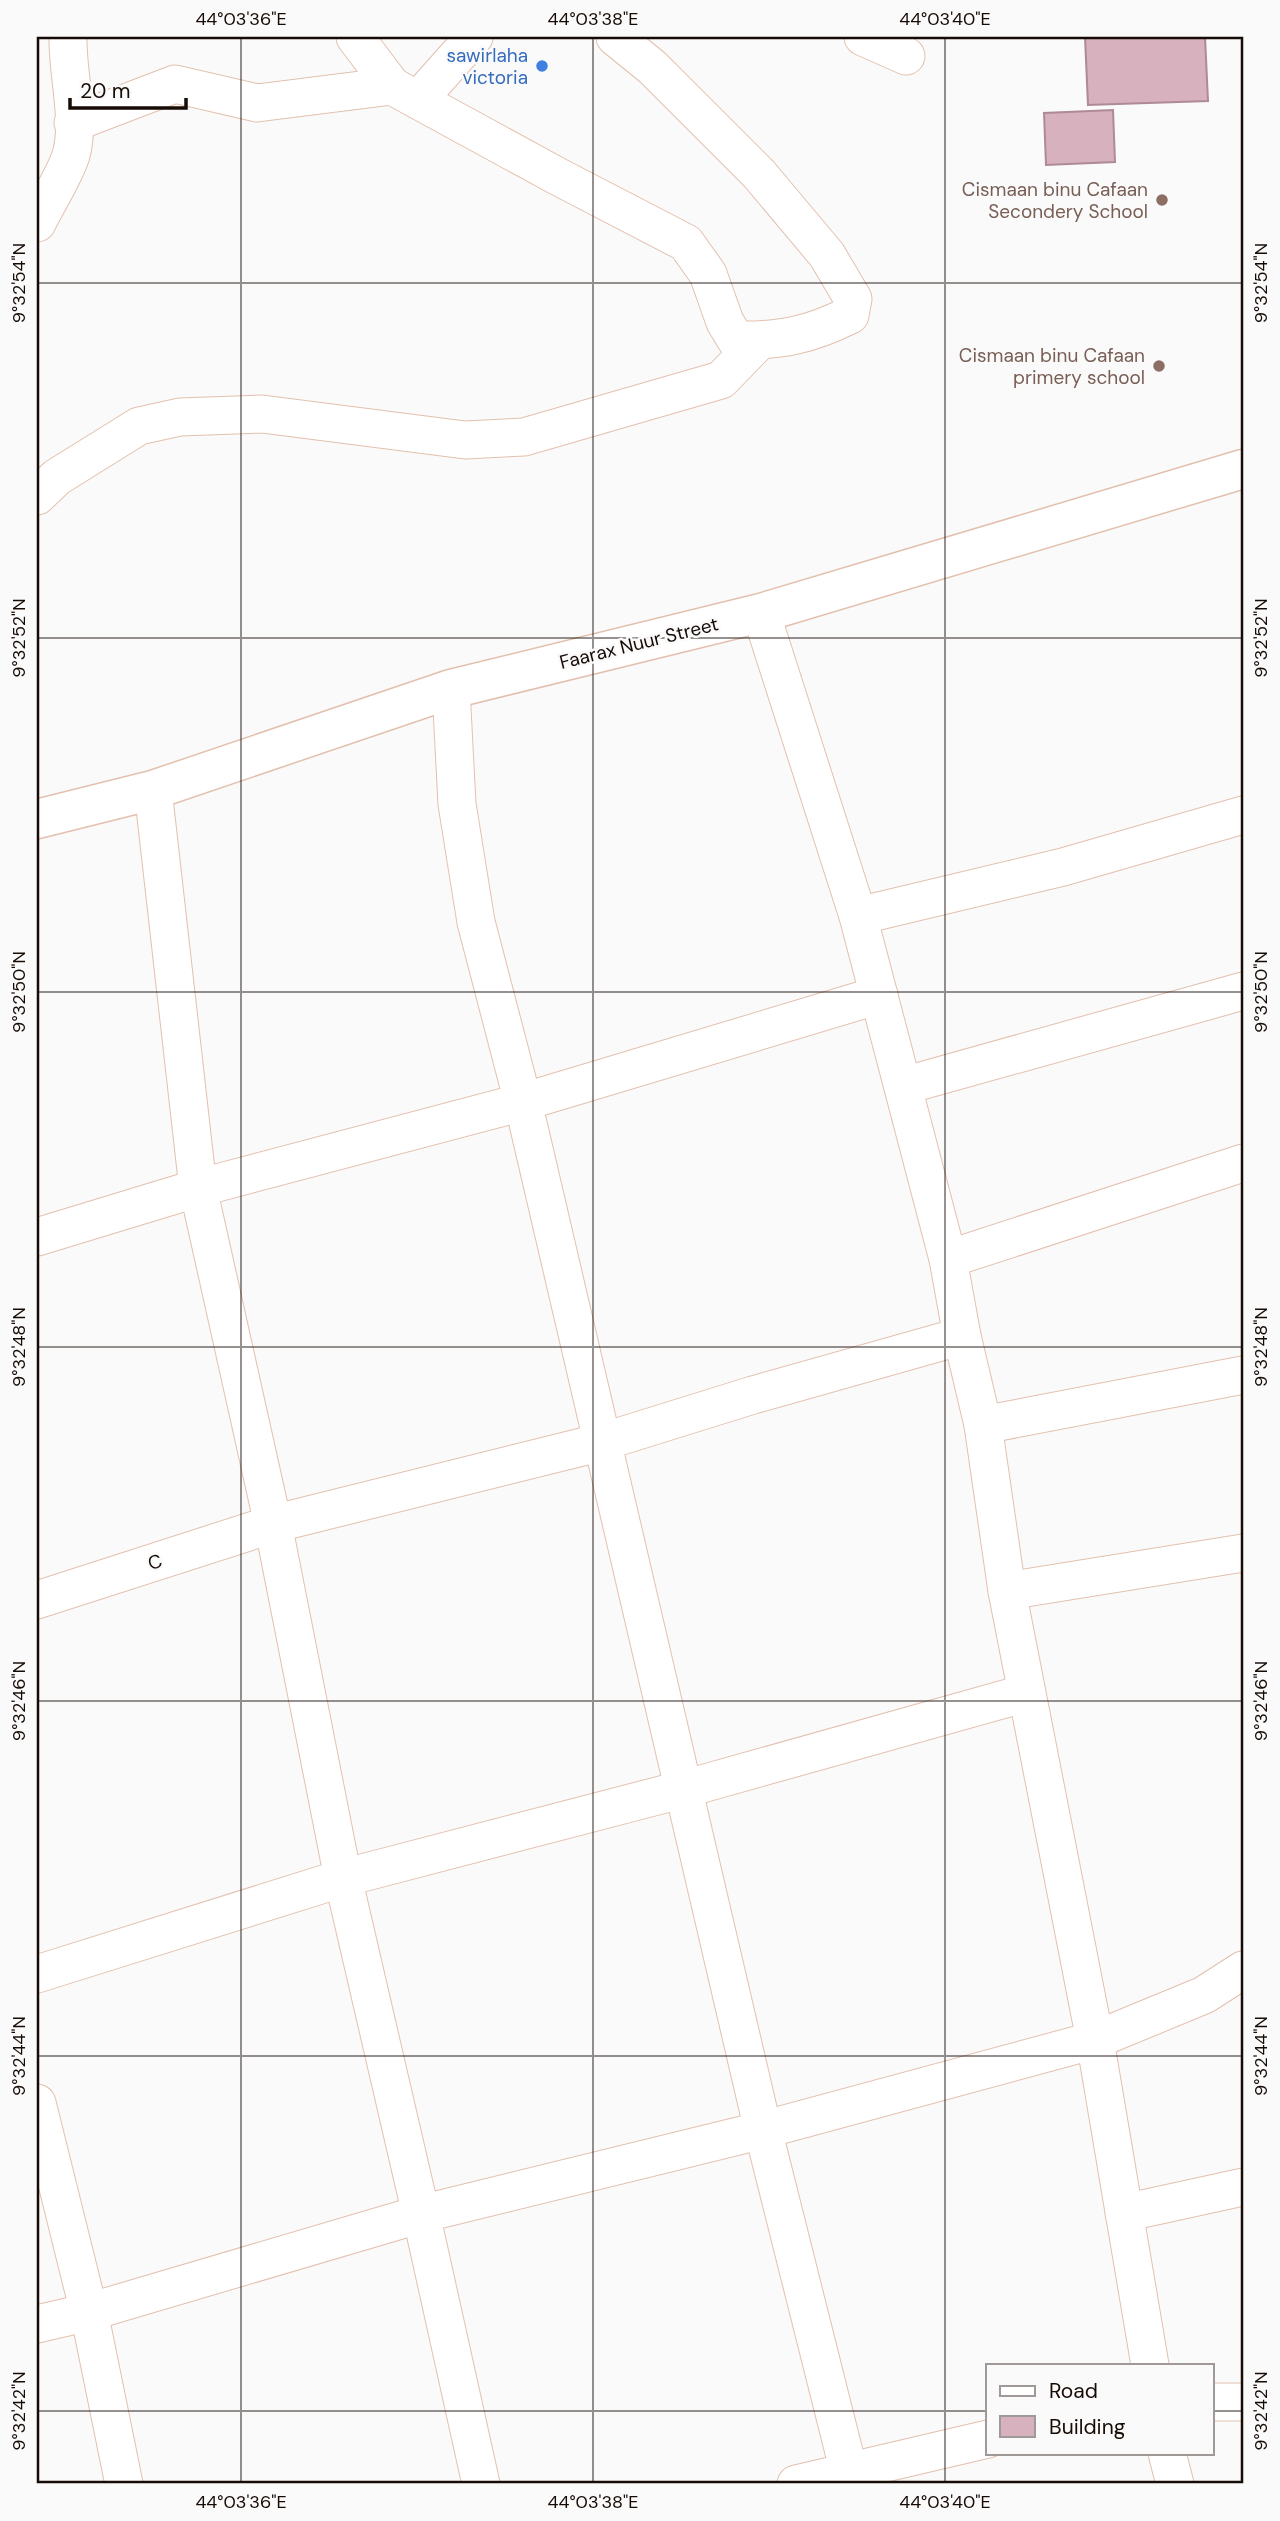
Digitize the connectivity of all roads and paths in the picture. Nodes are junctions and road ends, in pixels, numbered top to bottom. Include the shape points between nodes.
1 (68, 37) edge
2 (355, 37) edge
3 (474, 37) edge
4 (615, 37) edge
5 (863, 37) edge
6 (906, 56) dead end
7 (405, 93) junction
8 (74, 123) junction
9 (37, 223) edge
10 (760, 341) junction
11 (1243, 469) edge
12 (37, 496) edge
13 (761, 613) junction
14 (451, 689) junction
15 (153, 790) junction
16 (1243, 815) edge
17 (37, 819) edge
18 (858, 916) junction
19 (1243, 991) edge
20 (879, 995) junction
21 (903, 1086) junction
22 (523, 1102) junction
23 (1243, 1163) edge
24 (198, 1188) junction
25 (37, 1237) edge
26 (948, 1259) junction
27 (962, 1336) junction
28 (1243, 1375) edge
29 (983, 1425) junction
30 (602, 1442) junction
31 (273, 1524) junction
32 (1243, 1553) edge
33 (1007, 1591) junction
34 (37, 1600) edge
35 (1026, 1693) junction
36 (684, 1789) junction
37 (343, 1878) junction
38 (1243, 1970) edge
39 (37, 1974) edge
40 (1095, 2040) junction
41 (37, 2103) edge
42 (763, 2130) junction
43 (1243, 2187) edge
44 (1124, 2213) junction
45 (421, 2214) junction
46 (89, 2312) junction
47 (37, 2324) edge
48 (1150, 2364) edge
49 (1214, 2402) edge
50 (1243, 2402) edge
51 (986, 2440) edge
52 (1167, 2454) edge
53 (851, 2477) edge
54 (124, 2484) edge
55 (481, 2484) edge
56 (796, 2484) edge
57 (1175, 2484) edge

1 - 8 street
2 - 7 street
3 - 7 street
4 - 10 street via 652,67 760,174 827,255 853,299 850,315 829,326
5 - 6 street
7 - 8 street via 257,103 175,84
7 - 10 street via 686,243 708,274 736,340
8 - 9 street via 71,155
10 - 12 street via 722,380 524,437 465,440 262,414 180,417 139,426 57,477
11 - 13 main road, Faarax Nuur Street
13 - 14 main road, Faarax Nuur Street
13 - 18 street
14 - 15 main road, Faarax Nuur Street
14 - 22 street via 457,804 476,922
15 - 17 main road, Faarax Nuur Street
15 - 24 street
16 - 18 street via 1063,867
18 - 20 street
19 - 21 street
20 - 21 street
20 - 22 street
21 - 26 street
22 - 24 street
22 - 30 street
23 - 26 street
24 - 25 street
24 - 31 street
26 - 27 street
27 - 29 street
27 - 30 street, C
28 - 29 street
29 - 33 street
30 - 31 street, C
30 - 36 street
31 - 34 street, C
31 - 37 street
32 - 33 street
33 - 35 street
35 - 36 street
35 - 40 street
36 - 37 street
36 - 42 street
37 - 39 street
37 - 45 street
38 - 40 street via 1204,1995
40 - 42 street
40 - 44 street
41 - 46 street
42 - 45 street
42 - 53 street
43 - 44 street
44 - 48 street
45 - 46 street
45 - 55 street
46 - 47 street
46 - 54 street
49 - 50 street
51 - 53 street
52 - 57 street
53 - 56 street

